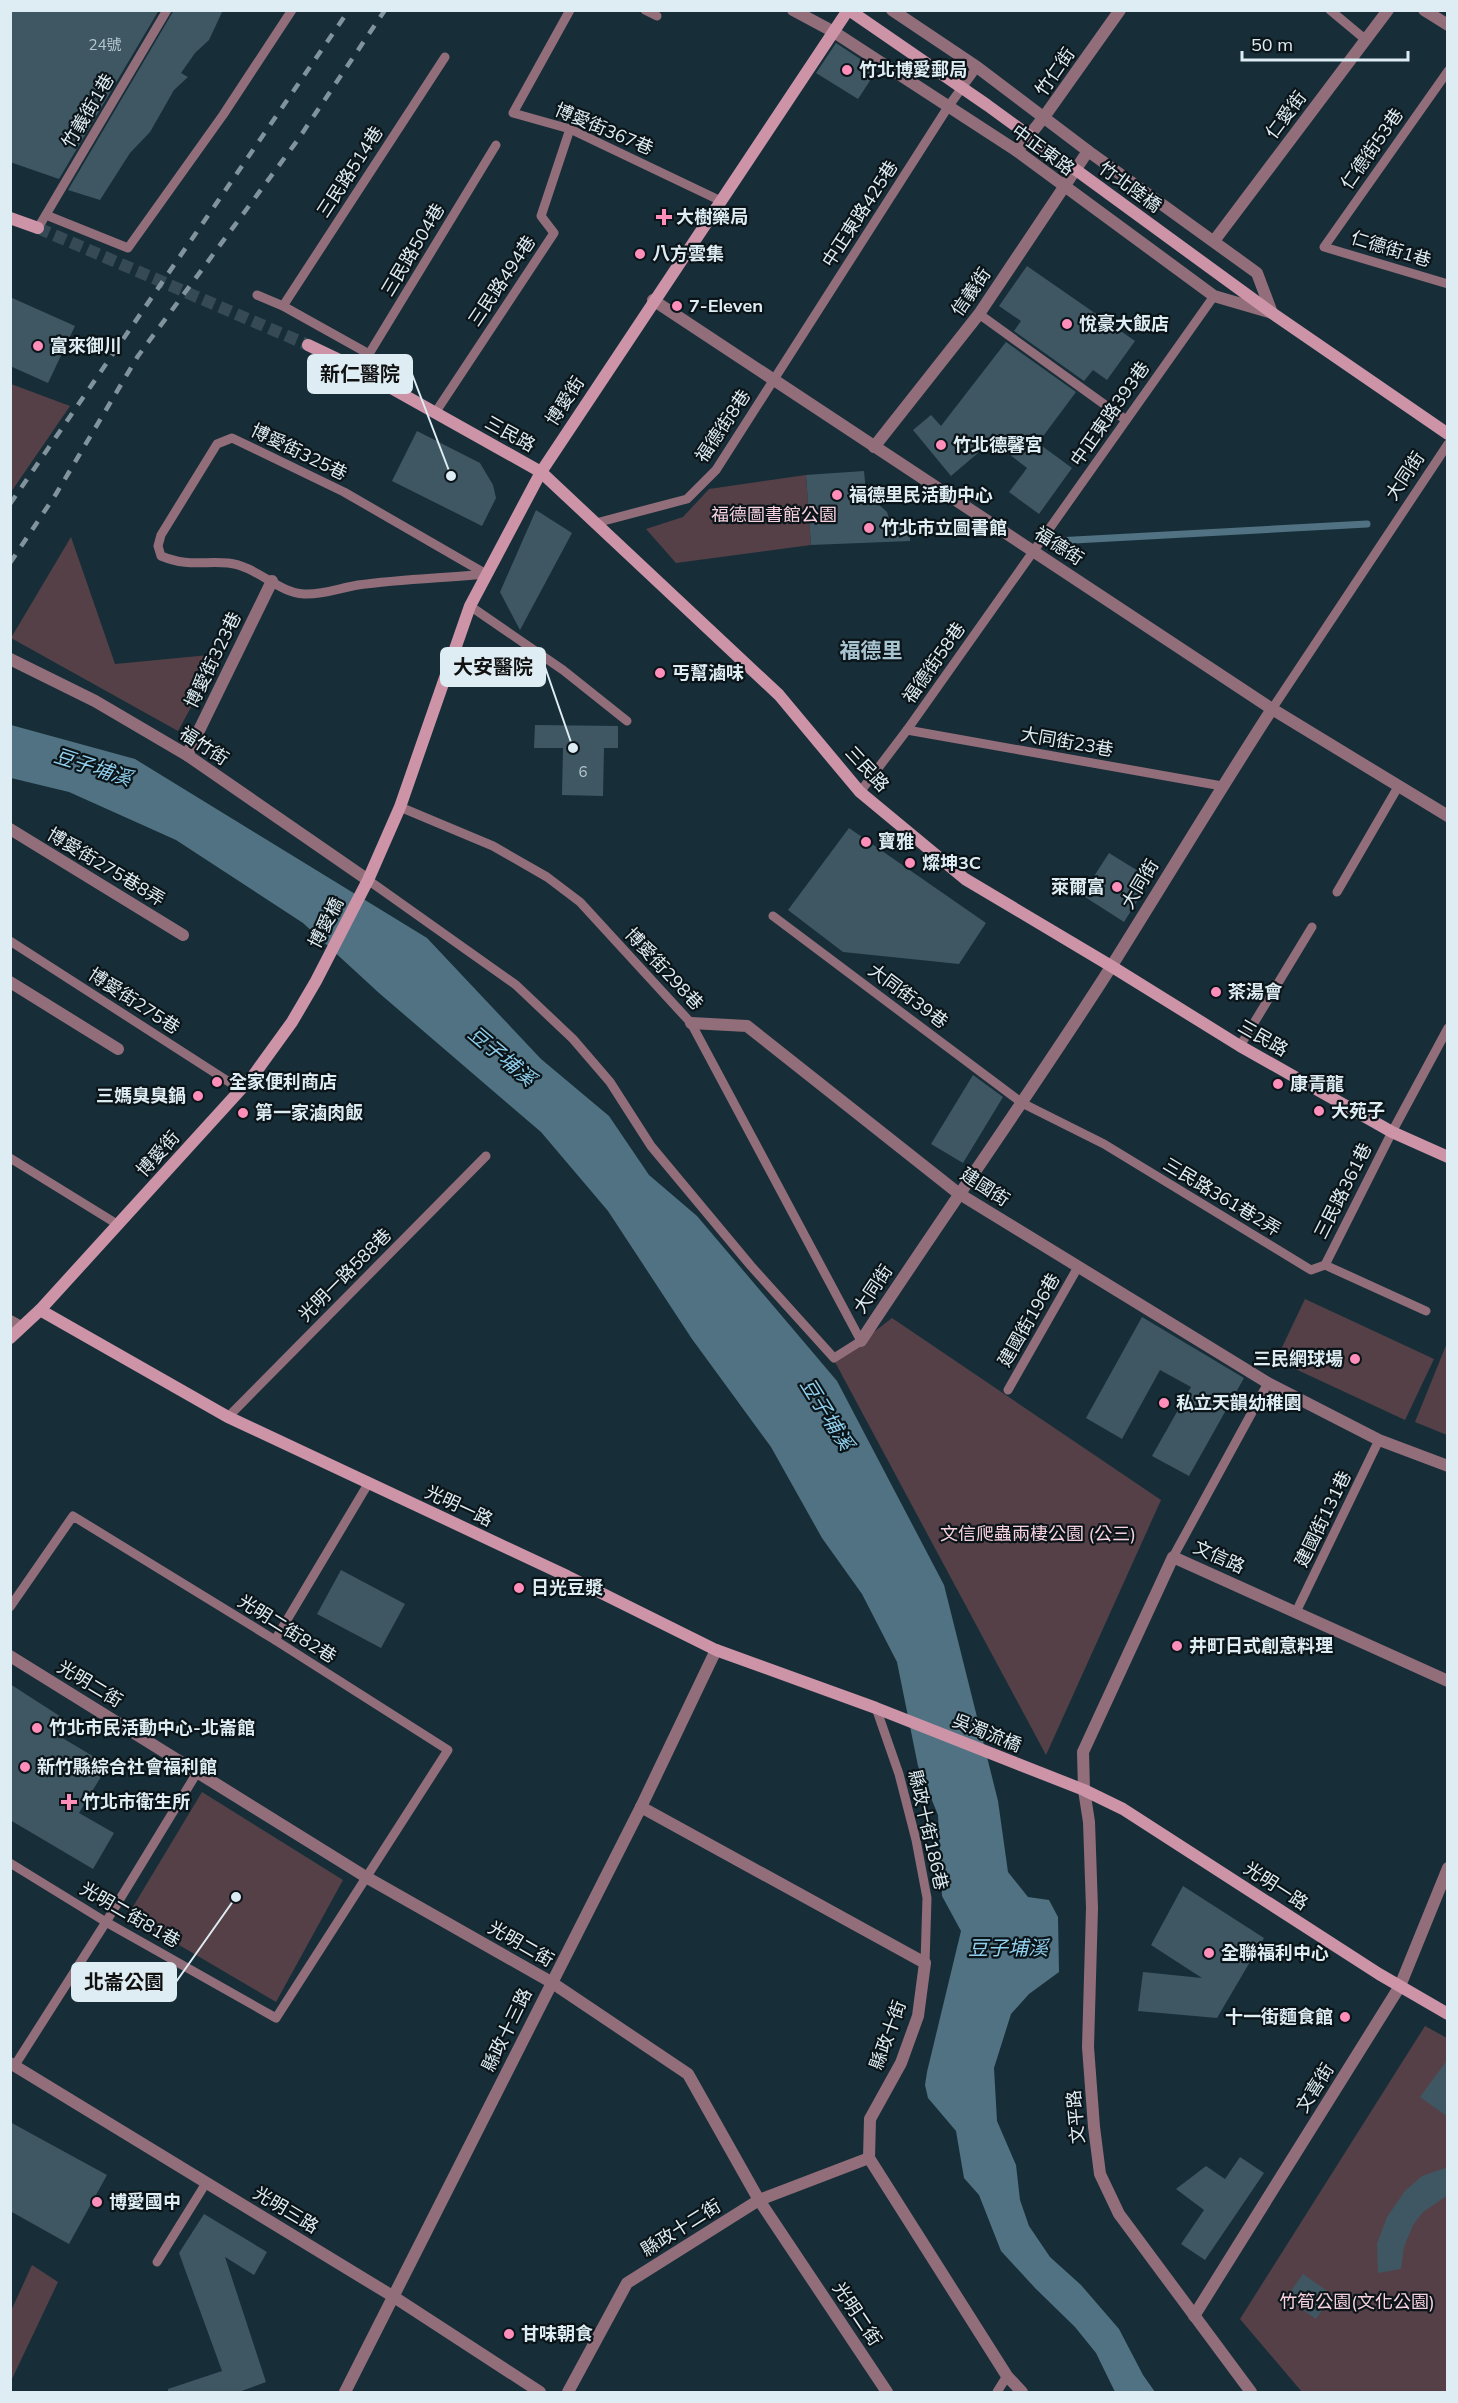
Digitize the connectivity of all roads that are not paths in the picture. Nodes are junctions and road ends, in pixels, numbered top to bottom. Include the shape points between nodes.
1 (167, 10) edge
2 (292, 10) edge
3 (570, 10) edge
4 (645, 10) edge
5 (793, 10) edge
6 (848, 10) edge
7 (892, 10) edge
8 (1120, 10) edge
9 (1330, 10) edge
10 (1388, 10) edge
11 (1424, 10) edge
12 (657, 16) dead end
13 (1448, 25) edge
14 (834, 32) junction
15 (1366, 40) junction
16 (445, 57) dead end
17 (977, 68) junction
18 (1448, 70) edge
19 (948, 107) junction
20 (1044, 117) junction
21 (570, 129) junction
22 (496, 145) dead end
23 (1017, 151) junction
24 (1088, 151) junction
25 (1063, 186) junction
26 (721, 201) junction
27 (46, 214) junction
28 (10, 219) edge
29 (38, 228) joint
30 (1214, 241) junction
31 (1324, 246) joint
32 (1448, 284) edge
33 (257, 295) dead end
34 (1214, 296) junction
35 (653, 300) junction
36 (283, 306) junction
37 (1272, 313) junction
38 (979, 314) junction
39 (308, 345) tunnel mouth
40 (369, 354) junction
41 (352, 366) junction
42 (774, 379) junction
43 (435, 413) junction
44 (1126, 420) junction
45 (1448, 434) edge
46 (1448, 444) edge
47 (874, 447) junction
48 (540, 472) junction
49 (596, 523) junction
50 (1033, 550) junction
51 (486, 574) junction
52 (272, 581) junction
53 (470, 606) junction
54 (10, 659) edge
55 (1272, 709) junction
56 (627, 721) dead end
57 (907, 730) junction
58 (187, 755) junction
59 (1222, 786) junction
60 (1398, 787) junction
61 (860, 792) junction
62 (400, 807) junction
63 (1448, 816) edge
64 (10, 829) edge
65 (368, 880) junction
66 (1337, 892) dead end
67 (773, 916) dead end
68 (1312, 927) dead end
69 (183, 935) dead end
70 (10, 941) edge
71 (1112, 966) junction
72 (316, 981) joint
73 (10, 982) edge
74 (692, 1023) junction
75 (1448, 1028) edge
76 (1240, 1046) junction
77 (118, 1049) dead end
78 (240, 1089) junction
79 (1022, 1103) junction
80 (1392, 1132) junction
81 (1104, 1144) joint
82 (486, 1156) dead end
83 (1448, 1156) edge
84 (10, 1158) edge
85 (958, 1193) junction
86 (117, 1224) junction
87 (1325, 1265) junction
88 (1078, 1267) junction
89 (40, 1310) junction
90 (1426, 1311) dead end
91 (16, 1324) edge
92 (10, 1338) edge
93 (861, 1341) junction
94 (1268, 1383) junction
95 (1008, 1390) dead end
96 (228, 1417) junction
97 (1379, 1440) junction
98 (1448, 1466) edge
99 (368, 1484) junction
100 (1173, 1557) junction
101 (10, 1607) edge
102 (1296, 1612) junction
103 (276, 1640) junction
104 (716, 1650) junction
105 (10, 1656) edge
106 (1448, 1681) edge
107 (876, 1708) junction
108 (198, 1771) junction
109 (1084, 1790) junction
110 (641, 1807) junction
111 (10, 1863) edge
112 (1448, 1868) edge
113 (366, 1877) junction
114 (106, 1922) junction
115 (925, 1963) junction
116 (550, 1982) junction
117 (1400, 1986) junction
118 (1448, 2014) edge
119 (13, 2064) edge
120 (869, 2158) junction
121 (206, 2183) junction
122 (759, 2200) junction
123 (157, 2262) dead end
124 (394, 2297) junction
125 (1194, 2316) junction
126 (1007, 2376) junction
127 (345, 2392) edge
128 (540, 2392) edge
129 (568, 2392) edge
130 (887, 2392) edge
131 (997, 2392) edge
132 (1022, 2392) edge
133 (1251, 2392) edge

1 - 27 lane, 竹義街1巷
2 - 27 lane via 224,115 128,248
3 - 21 lane, 博愛街367巷 via 513,113
4 - 12 lane
5 - 14 street, 中正東路
6 - 14 street, 博愛街
6 - 37 street, 竹北陸橋, bridge via 987,105
7 - 17 street, 中正東路
8 - 20 street, 竹仁街
9 - 15 lane
10 - 15 street, 仁愛街
11 - 13 street
14 - 19 street, 中正東路
14 - 26 street, 博愛街
15 - 30 street, 仁愛街
16 - 36 lane, 三民路514巷
17 - 19 lane, 中正東路425巷
17 - 20 street, 中正東路
18 - 31 lane, 仁德街53巷
19 - 23 street, 中正東路
19 - 42 lane, 中正東路425巷
20 - 23 street, 竹仁街
20 - 24 street, 中正東路
21 - 26 lane, 博愛街367巷
21 - 43 lane, 三民路494巷 via 540,216 554,233
22 - 40 lane, 三民路504巷
23 - 25 street, 中正東路
24 - 25 street, 信義街
24 - 30 street, 中正東路
25 - 34 street, 中正東路
25 - 38 street, 信義街
26 - 35 street, 博愛街
27 - 29 lane, 竹義街1巷
28 - 29 street
30 - 37 street, 中正東路 via 1257,273
31 - 32 lane, 仁德街1巷
33 - 36 lane
34 - 37 street, 中正東路
34 - 44 lane, 中正東路393巷
35 - 42 street, 福德街
35 - 48 street, 博愛街
36 - 40 lane
37 - 45 street, 中正東路
38 - 44 lane
38 - 47 street, 信義街
39 - 41 street, 三民路
40 - 41 lane, 三民路504巷
41 - 43 street, 三民路
42 - 47 street, 福德街
42 - 49 lane, 福德街8巷 via 716,470 687,499
43 - 48 street, 三民路
44 - 50 lane, 中正東路393巷
46 - 55 lane, 大同街
47 - 50 street, 福德街
48 - 49 street, 三民路
48 - 51 street, 博愛街
49 - 61 street, 三民路 via 779,695
50 - 55 street, 福德街
50 - 57 lane, 福德街58巷
51 - 52 lane, 博愛街325巷 via 357,585 310,594 288,590
51 - 52 lane, 博愛街325巷 via 344,492 246,443 225,440 217,444 161,535 161,556 176,563 248,567
51 - 53 street, 博愛街
52 - 58 street, 博愛街323巷
53 - 56 lane via 563,670
53 - 62 street, 博愛街
54 - 58 street, 福竹街 via 95,701
55 - 59 street, 大同街
55 - 60 street, 福德街
57 - 59 lane, 大同街23巷
57 - 61 lane, 福德街58巷
58 - 65 street, 福竹街
59 - 71 street, 大同街
60 - 63 street, 福德街
60 - 66 lane
61 - 71 street, 三民路 via 965,879
62 - 65 street, 博愛街
62 - 74 lane, 博愛街298巷 via 493,846 547,877 580,902
64 - 69 street, 博愛街275巷8弄
65 - 72 street, 博愛橋
65 - 93 lane via 516,985 573,1039 610,1082 651,1146 750,1266 834,1358
67 - 79 lane, 大同街39巷
68 - 76 lane
70 - 78 lane, 博愛街275巷
71 - 76 street, 三民路
71 - 79 street, 大同街
72 - 78 street, 博愛街 via 292,1022
73 - 77 street
74 - 85 street, 建國街 via 747,1026
74 - 93 lane, 博愛街298巷
75 - 80 lane, 三民路361巷
76 - 80 street, 三民路
78 - 86 street, 博愛街
79 - 81 lane, 大同街39巷
79 - 85 street, 大同街
80 - 83 street, 三民路
80 - 87 lane, 三民路361巷
81 - 87 lane, 三民路361巷2弄 via 1311,1270
82 - 96 lane, 光明一路588巷
84 - 86 lane
85 - 88 street, 建國街
85 - 93 street, 大同街
86 - 89 street, 博愛街
87 - 90 lane
88 - 94 street, 建國街
88 - 95 lane, 建國街196巷
89 - 91 street, 博愛街
89 - 96 street, 光明一路
91 - 92 street, 博愛街
94 - 97 street, 建國街
94 - 100 lane
96 - 99 street, 光明一路
97 - 98 street, 建國街
97 - 102 lane, 建國街131巷
99 - 103 lane
99 - 104 street, 光明一路
100 - 102 street, 文信路
100 - 109 street, 文信路 via 1083,1752
101 - 103 lane, 光明二街82巷 via 73,1516
102 - 106 street, 文信路
103 - 113 lane, 光明二街82巷 via 448,1750
104 - 107 street, 光明一路
104 - 110 street, 縣政十三路
105 - 108 street, 光明二街
107 - 109 street, 吳濁流橋
107 - 115 lane, 縣政十街186巷 via 899,1774 918,1851 927,1898
108 - 113 street, 光明二街
108 - 114 lane
109 - 117 street, 光明一路 via 1123,1809
109 - 125 street, 文平路 via 1092,1908 1088,2047 1100,2174 1119,2214
110 - 115 street
110 - 116 street, 縣政十三路
111 - 114 lane, 光明二街81巷
112 - 117 street, 文喜街
113 - 114 lane, 光明二街81巷 via 276,2018
113 - 116 street, 光明二街
114 - 119 lane
115 - 120 street, 縣政十街 via 915,2025 901,2063 870,2119
116 - 122 street, 光明二街 via 688,2074
116 - 124 street, 縣政十三路
117 - 118 street, 光明一路
117 - 125 street, 文喜街
119 - 121 street, 光明三路
120 - 122 street, 縣政十二街
120 - 126 street
121 - 123 lane
121 - 124 street, 光明三路
122 - 129 street, 縣政十二街 via 627,2283
122 - 130 street, 光明二街
124 - 127 street, 縣政十三路
124 - 128 street, 光明三路
125 - 133 street, 文平路
126 - 131 lane
126 - 132 street

